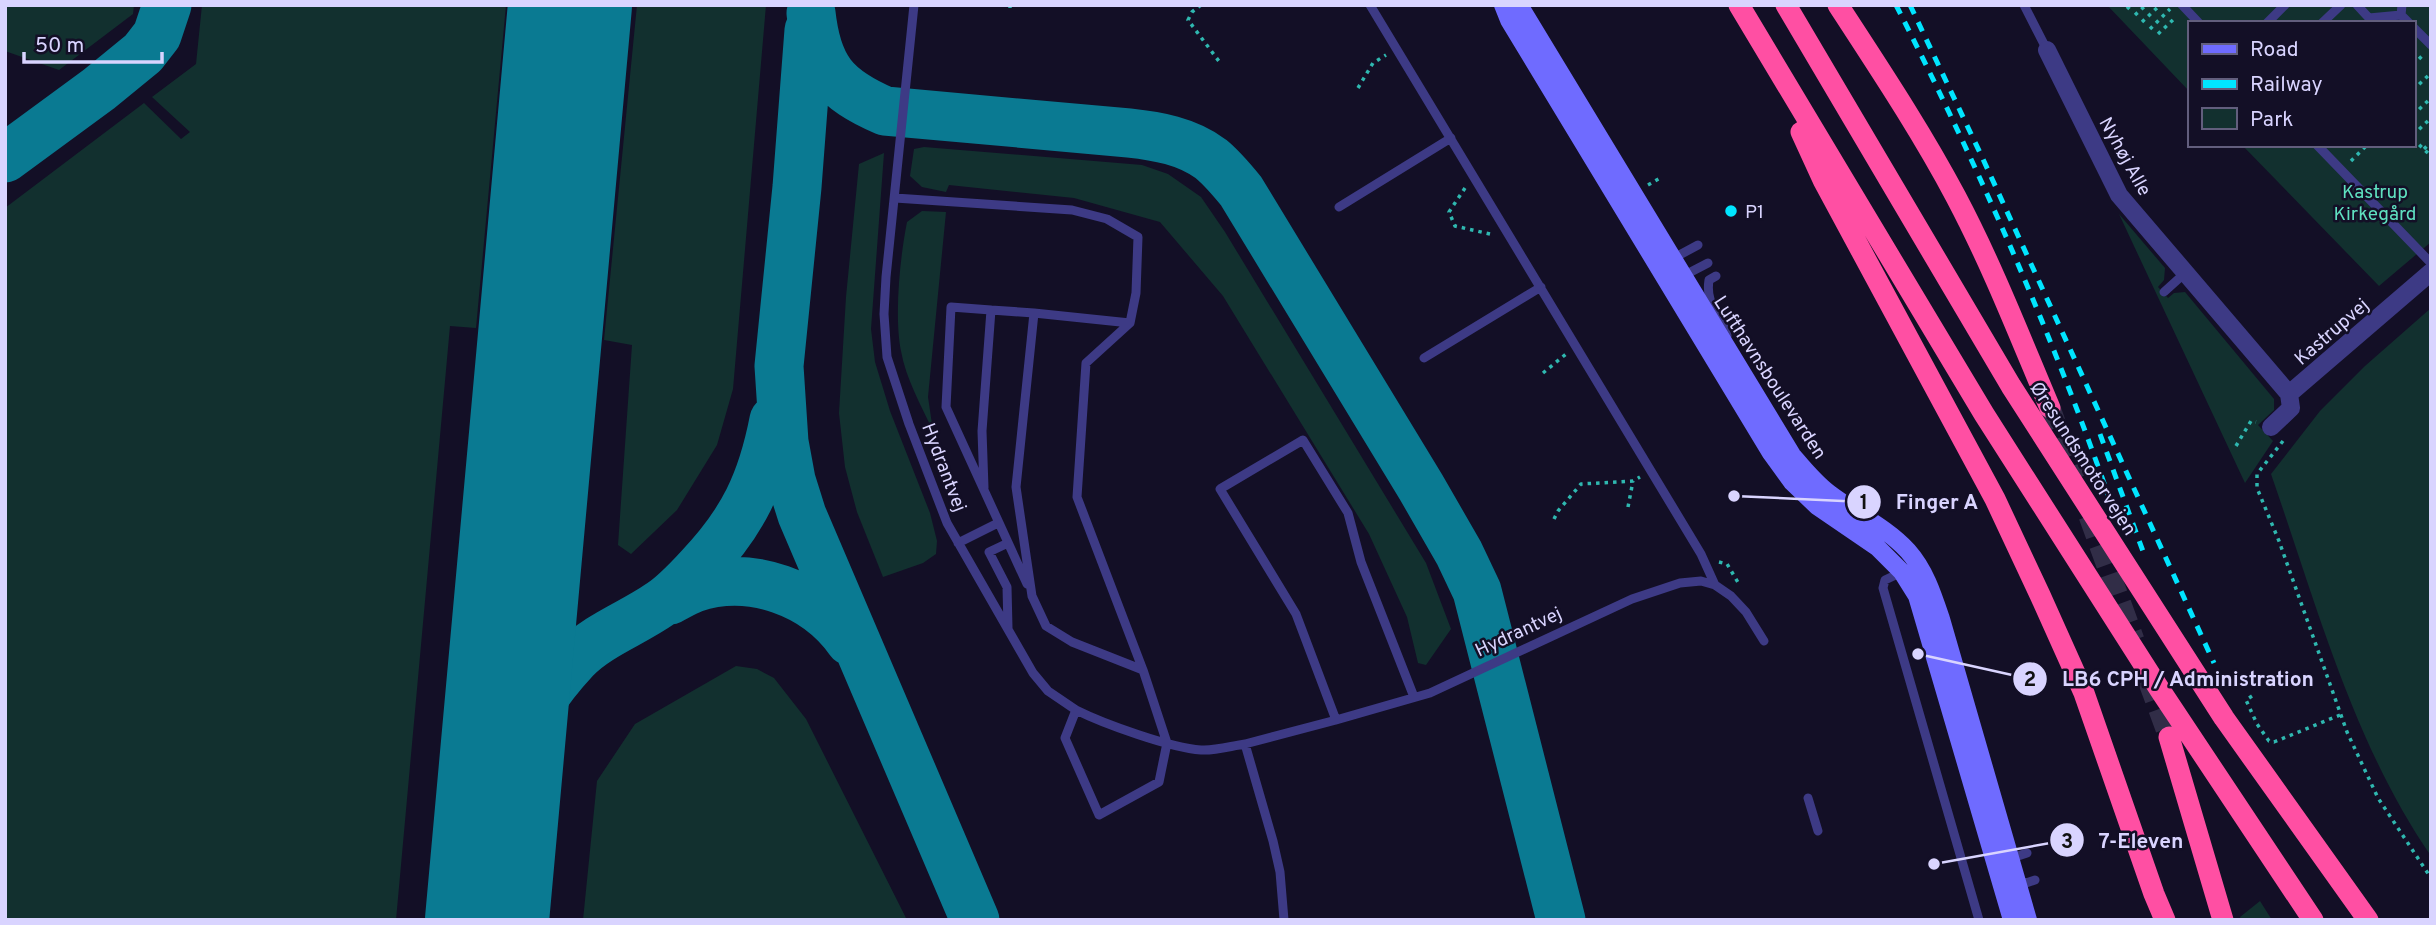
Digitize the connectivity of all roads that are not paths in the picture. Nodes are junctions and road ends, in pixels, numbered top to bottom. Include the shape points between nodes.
1 (914, 5) edge
2 (1370, 5) edge
3 (1503, 5) edge
4 (1519, 5) edge
5 (1739, 5) edge
6 (1786, 5) edge
7 (1838, 5) edge
8 (2024, 5) edge
9 (2285, 5) edge
10 (2341, 5) edge
11 (2357, 5) edge
12 (2183, 7) edge
13 (2402, 10) edge
14 (2197, 21) edge
15 (2269, 21) edge
16 (2324, 21) edge
17 (2415, 29) edge
18 (1756, 34) junction
19 (2431, 45) edge
20 (2047, 50) joint
21 (1451, 138) junction
22 (2319, 147) edge
23 (895, 198) junction
24 (1339, 207) dead end
25 (1698, 245) dead end
26 (1672, 259) junction
27 (1708, 262) dead end
28 (2431, 264) edge
29 (2431, 272) edge
30 (2185, 273) junction
31 (1663, 275) junction
32 (1683, 276) junction
33 (1716, 276) dead end
34 (1541, 287) junction
35 (2164, 292) dead end
36 (991, 310) junction
37 (1034, 313) junction
38 (1130, 323) junction
39 (1424, 358) dead end
40 (1732, 358) junction
41 (2289, 394) junction
42 (2050, 408) tunnel mouth
43 (2271, 427) road end
44 (984, 493) junction
45 (998, 523) junction
46 (958, 542) junction
47 (1008, 543) junction
48 (1910, 569) junction
49 (1715, 585) junction
50 (1032, 596) junction
51 (1008, 630) junction
52 (1764, 641) dead end
53 (1143, 670) junction
54 (1414, 698) junction
55 (1076, 710) junction
56 (1336, 720) junction
57 (2169, 737) tunnel mouth
58 (1167, 743) junction
59 (1245, 744) junction
60 (1808, 798) dead end
61 (1818, 831) dead end
62 (2028, 853) dead end
63 (2002, 860) junction
64 (2019, 881) junction
65 (1284, 920) edge
66 (1979, 920) edge
67 (2012, 920) edge
68 (2028, 920) edge
69 (2036, 920) edge
70 (2165, 920) edge
71 (2223, 920) edge
72 (2313, 920) edge
73 (2368, 920) edge

1 - 23 lane, Hydrantvej
2 - 21 lane
3 - 31 street, Lufthavnsboulevarden
4 - 26 street, Lufthavnsboulevarden
5 - 18 highway
6 - 73 highway, Øresundsmotorvejen via 2011,386 2224,718
7 - 42 highway via 1957,199
8 - 20 lane
9 - 15 lane
10 - 16 lane
11 - 13 lane via 2369,18
12 - 14 lane
17 - 19 lane
18 - 70 highway via 1823,180 1995,499 2040,595 2084,693
18 - 72 highway via 1991,425
20 - 30 street, Nyhøj Alle via 2119,195
21 - 24 lane
21 - 34 lane
22 - 28 lane
23 - 38 lane via 1072,210 1107,219 1138,237
23 - 46 lane, Hydrantvej via 884,314 887,358
25 - 26 lane
26 - 31 lane
26 - 32 street, Lufthavnsboulevarden
27 - 32 lane
29 - 41 street, Kastrupvej
30 - 35 lane
30 - 41 street, Nyhøj Alle
31 - 32 lane
31 - 48 street, Lufthavnsboulevarden via 1792,482 1817,506
32 - 40 street, Lufthavnsboulevarden
33 - 40 lane via 1709,280 1707,293 1725,327
34 - 39 lane
34 - 49 lane via 1701,554
36 - 37 lane
36 - 44 lane via 982,431
36 - 44 lane via 951,307 946,407
37 - 38 lane
37 - 50 lane via 1016,487
38 - 53 lane via 1086,363 1077,497
40 - 48 street, Lufthavnsboulevarden via 1792,455 1829,493 1908,551
41 - 43 street, Kastrupvej via 2291,408
44 - 45 lane
45 - 46 lane
45 - 47 lane
46 - 51 lane, Hydrantvej
47 - 50 lane
47 - 51 lane via 989,552 1007,587
48 - 63 street, Lufthavnsboulevarden
48 - 66 lane via 1885,580 1883,589
49 - 52 lane via 1731,596
49 - 54 lane, Hydrantvej via 1680,583 1632,599
50 - 53 lane via 1046,626 1072,642
51 - 55 lane, Hydrantvej via 1048,691
53 - 58 lane
54 - 56 lane, Hydrantvej
54 - 56 lane via 1361,562 1348,513 1303,440 1220,489 1296,614
55 - 58 lane, Hydrantvej
55 - 58 lane via 1065,738 1098,815 1159,782
56 - 59 lane, Hydrantvej
57 - 71 highway
58 - 59 lane, Hydrantvej via 1202,750
59 - 65 lane via 1280,872
60 - 61 lane
62 - 63 lane
63 - 64 street, Lufthavnsboulevarden
64 - 67 street, Lufthavnsboulevarden
64 - 68 street, Lufthavnsboulevarden
64 - 69 lane

